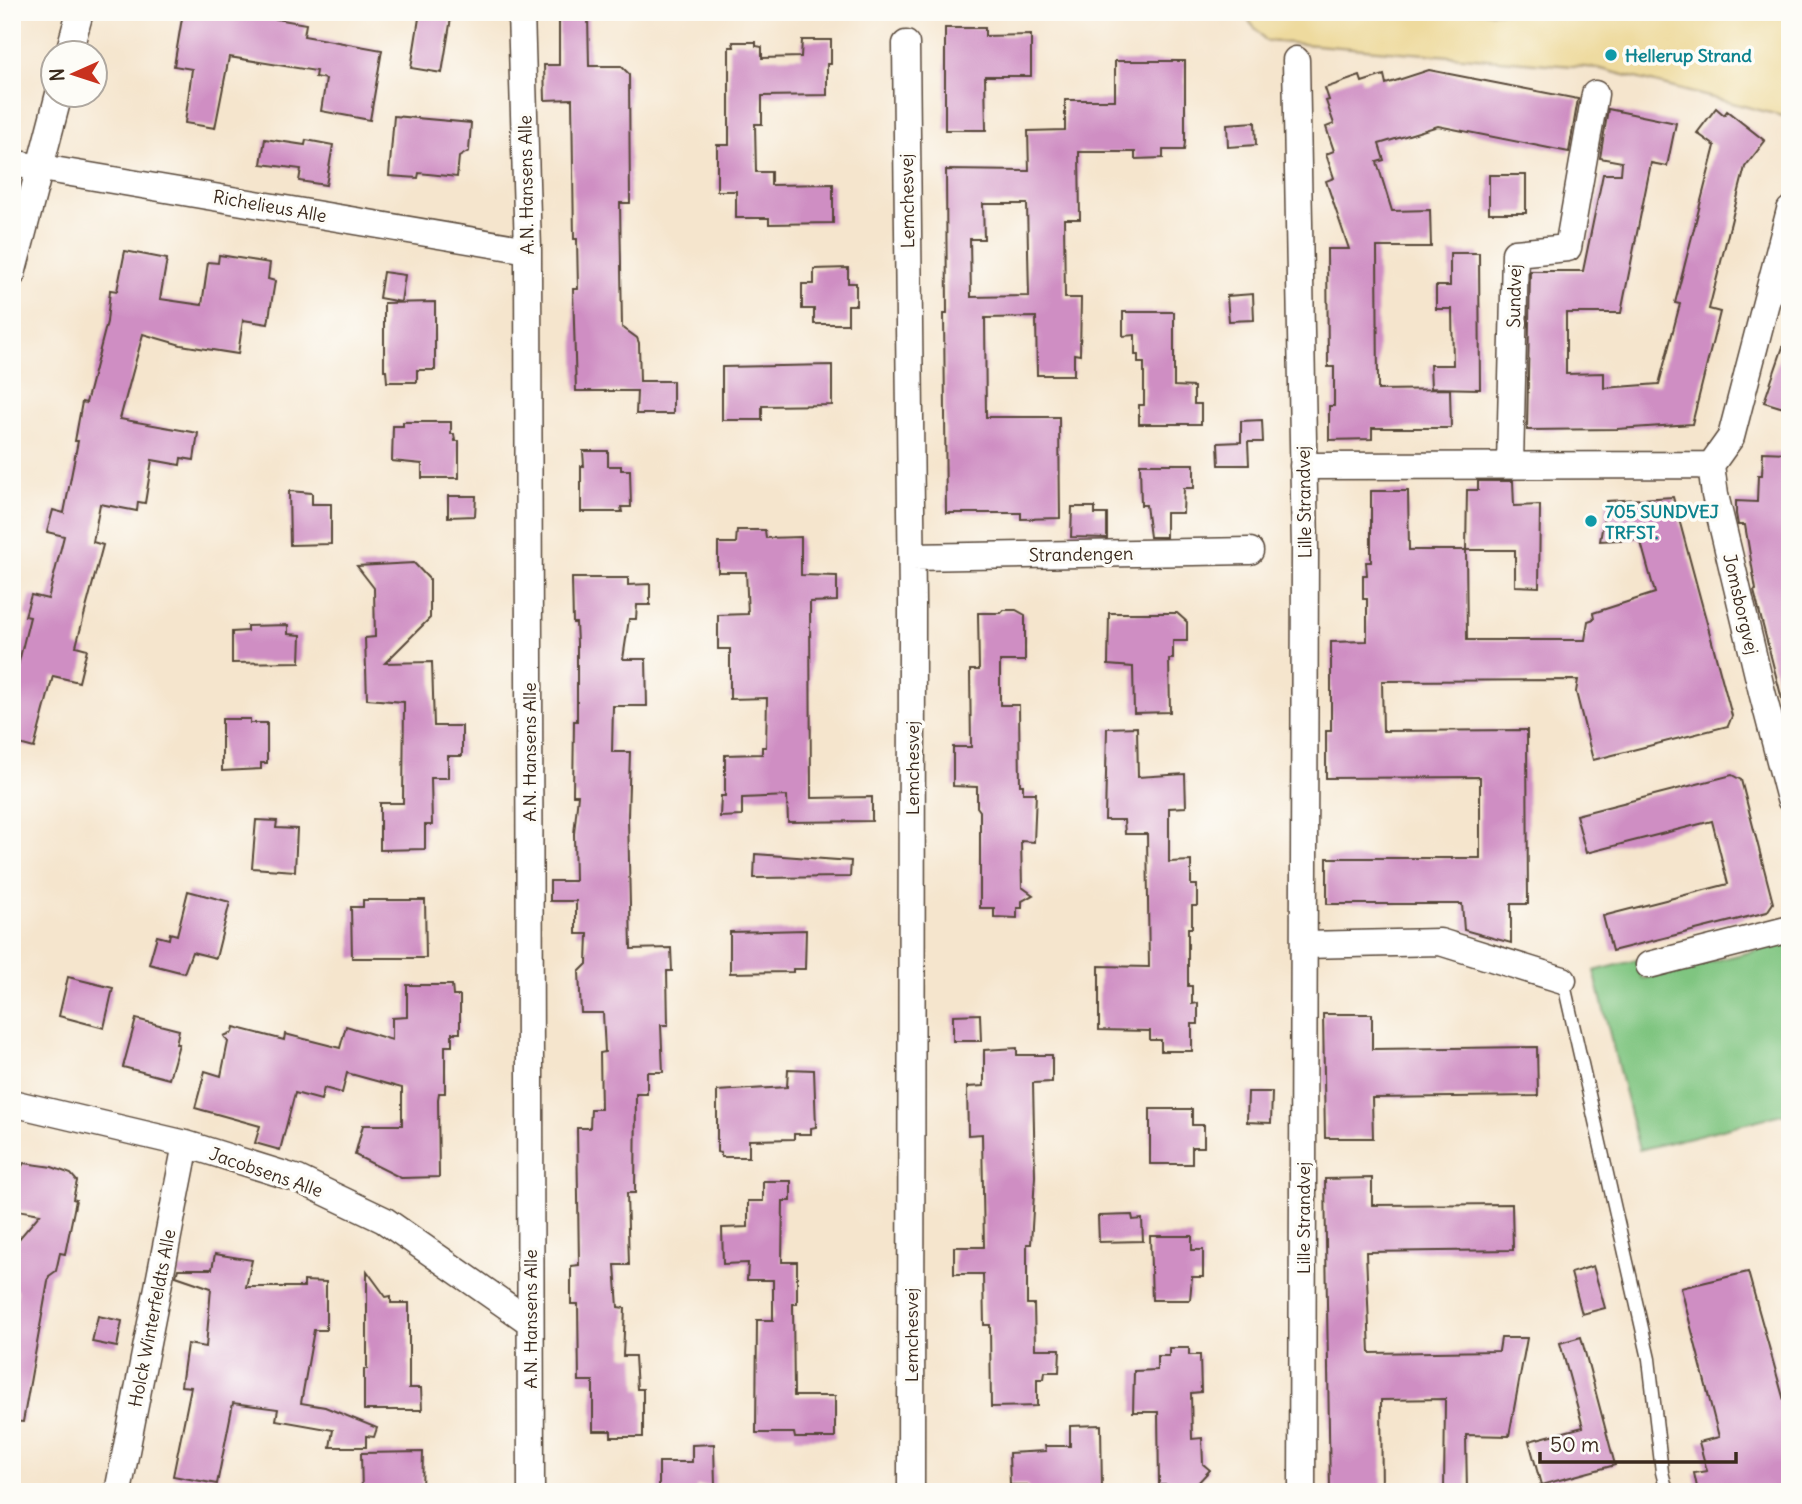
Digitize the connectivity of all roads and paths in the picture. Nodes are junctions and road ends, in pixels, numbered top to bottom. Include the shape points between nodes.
1 (80, 12) edge
2 (521, 12) edge
3 (73, 38) edge
4 (906, 44) dead end
5 (1296, 60) dead end
6 (1595, 94) dead end
7 (55, 108) edge
8 (12, 163) edge
9 (40, 167) junction
10 (1790, 210) edge
11 (527, 250) junction
12 (12, 274) edge
13 (1510, 464) junction
14 (1712, 465) junction
15 (1303, 466) junction
16 (1250, 551) dead end
17 (912, 557) junction
18 (1790, 799) edge
19 (1790, 929) edge
20 (1304, 945) junction
21 (1648, 965) dead end
22 (1563, 980) joint
23 (12, 1103) edge
24 (186, 1144) junction
25 (530, 1322) junction
26 (118, 1492) edge
27 (531, 1492) edge
28 (911, 1492) edge
29 (1302, 1492) edge
30 (1667, 1492) edge

1 - 3 street
2 - 11 street, A.N. Hansens Alle
4 - 17 street, Lemchesvej
5 - 15 street, Lille Strandvej
6 - 13 street, Sundvej via 1568,248 1515,253
7 - 9 street
8 - 9 street, Richelieus Alle
9 - 11 street, Richelieus Alle
9 - 12 street
10 - 14 street via 1731,437
11 - 25 street, A.N. Hansens Alle
13 - 14 street
13 - 15 street
14 - 18 street, Jomsborgvej via 1721,521
15 - 20 street, Lille Strandvej
16 - 17 street, Strandengen
17 - 28 street, Lemchesvej
19 - 21 street
20 - 22 street via 1440,942
20 - 29 street, Lille Strandvej
22 - 30 lane via 1649,1359
23 - 24 street, Jacobsens Alle
24 - 25 street, Jacobsens Alle via 298,1179 384,1220
24 - 26 street, Holck Winterfeldts Alle
25 - 27 street, A.N. Hansens Alle

